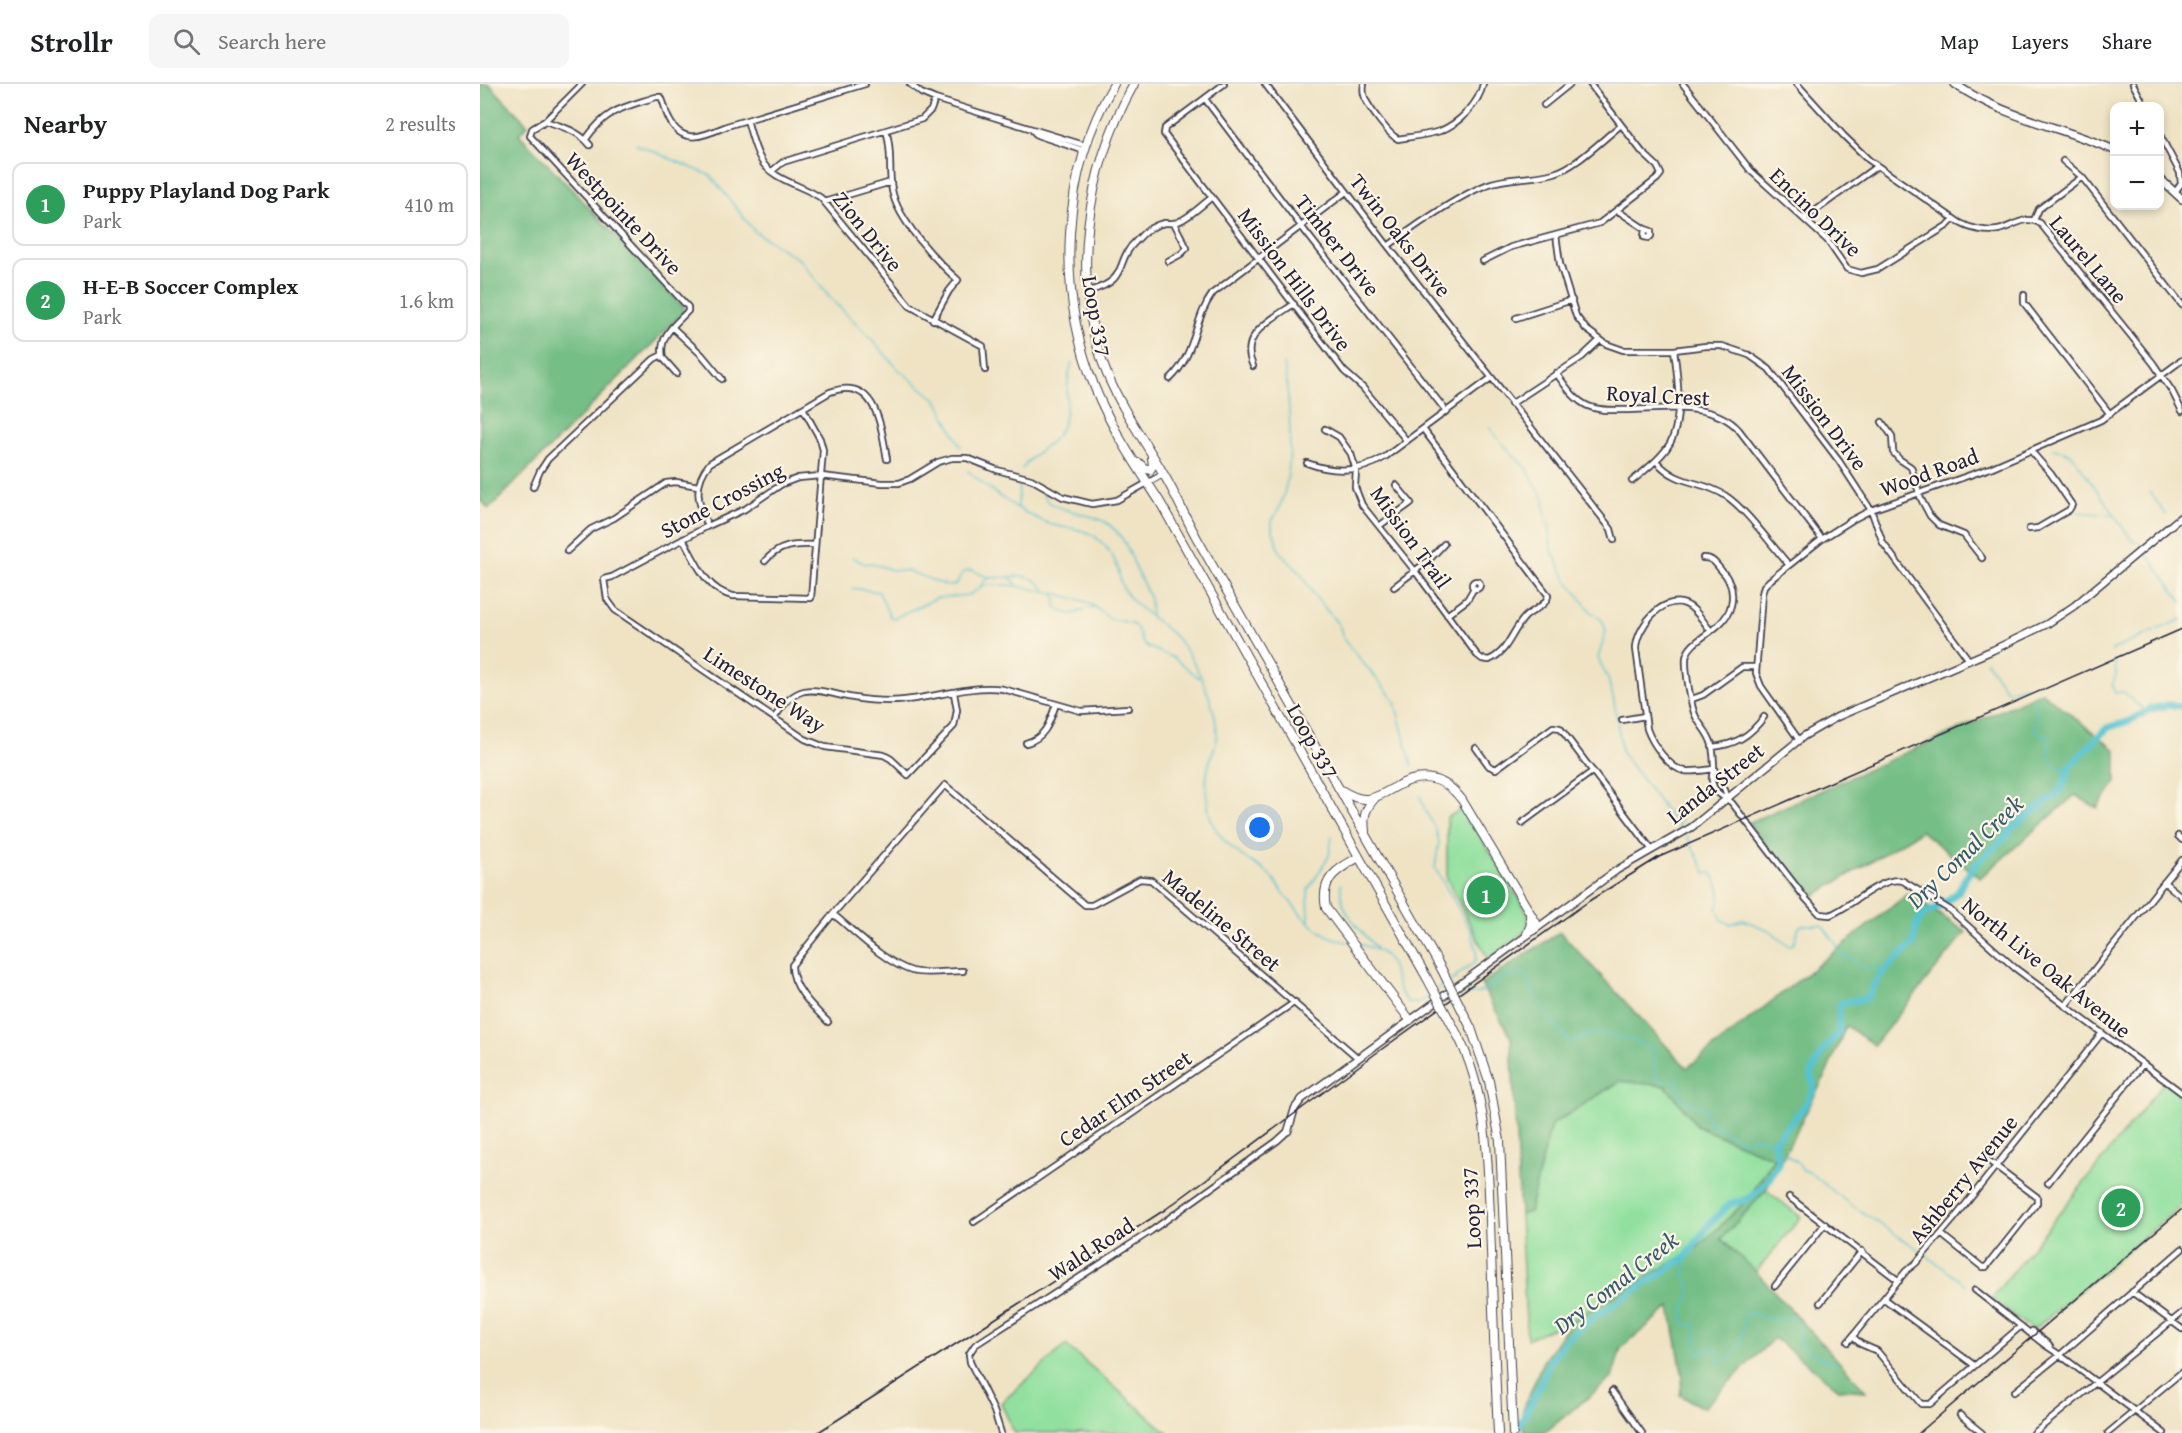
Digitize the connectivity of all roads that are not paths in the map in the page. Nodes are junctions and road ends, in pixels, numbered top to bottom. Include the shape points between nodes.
1 (582, 84) edge
2 (865, 84) edge
3 (910, 84) edge
4 (1114, 84) edge
5 (1132, 84) edge
6 (1224, 84) edge
7 (1265, 84) edge
8 (1363, 84) edge
9 (1483, 84) edge
10 (1570, 84) edge
11 (1590, 84) edge
12 (1683, 84) edge
13 (1797, 84) edge
14 (1955, 84) edge
15 (2133, 84) edge
16 (935, 99) junction
17 (1205, 99) junction
18 (2143, 102) edge
19 (1544, 105) dead end
20 (747, 120) junction
21 (545, 121) junction
22 (1621, 126) junction
23 (886, 130) junction
24 (586, 140) junction
25 (2164, 143) edge
26 (590, 145) dead end
27 (2110, 148) edge
28 (1086, 149) junction
29 (2063, 160) dead end
30 (1877, 166) junction
31 (772, 171) junction
32 (2082, 177) junction
33 (891, 182) junction
34 (2164, 182) edge
35 (1346, 192) junction
36 (2175, 192) junction
37 (1212, 197) junction
38 (2182, 199) edge
39 (824, 202) junction
40 (1618, 211) junction
41 (1804, 219) junction
42 (1954, 219) junction
43 (2034, 220) junction
44 (1174, 223) junction
45 (1301, 226) junction
46 (1645, 229) dead end
47 (1556, 235) junction
48 (1388, 246) junction
49 (1258, 258) junction
50 (1168, 261) dead end
51 (1483, 261) dead end
52 (1089, 291) junction
53 (2024, 295) dead end
54 (1572, 300) junction
55 (1294, 304) junction
56 (2182, 305) edge
57 (1516, 318) dead end
58 (933, 320) junction
59 (672, 327) junction
60 (1600, 340) junction
61 (1674, 350) junction
62 (662, 355) junction
63 (2182, 360) edge
64 (1253, 366) dead end
65 (985, 370) dead end
66 (677, 374) dead end
67 (1556, 374) junction
68 (2162, 375) junction
69 (722, 378) dead end
70 (1491, 378) junction
71 (1170, 379) dead end
72 (1511, 404) junction
73 (803, 408) junction
74 (1677, 410) junction
75 (1446, 411) junction
76 (2182, 411) edge
77 (2110, 414) junction
78 (1882, 422) dead end
79 (1325, 429) dead end
80 (1423, 429) junction
81 (1407, 441) junction
82 (1128, 451) junction
83 (2031, 451) junction
84 (1150, 454) junction
85 (887, 459) dead end
86 (1656, 461) junction
87 (1306, 463) dead end
88 (1356, 470) junction
89 (1163, 474) junction
90 (820, 476) junction
91 (1632, 481) dead end
92 (1147, 482) junction
93 (1396, 485) dead end
94 (698, 486) junction
95 (533, 487) dead end
96 (1921, 493) junction
97 (1160, 502) junction
98 (1178, 504) junction
99 (1871, 510) junction
100 (2182, 516) edge
101 (708, 526) junction
102 (1379, 526) junction
103 (2029, 529) dead end
104 (683, 539) junction
105 (1822, 539) junction
106 (1614, 540) dead end
107 (1444, 544) dead end
108 (815, 545) junction
109 (567, 551) dead end
110 (1703, 558) dead end
111 (1982, 558) dead end
112 (765, 561) dead end
113 (1789, 565) junction
114 (1415, 571) junction
115 (604, 579) joint
116 (1394, 587) dead end
117 (1474, 588) dead end
118 (1447, 615) junction
119 (1711, 631) junction
120 (1969, 660) junction
121 (1756, 667) junction
122 (954, 693) junction
123 (1692, 699) junction
124 (1056, 704) junction
125 (1128, 708) dead end
126 (1645, 716) junction
127 (1764, 717) dead end
128 (774, 718) junction
129 (1622, 720) dead end
130 (1799, 740) junction
131 (1026, 743) dead end
132 (1712, 747) junction
133 (1476, 748) dead end
134 (1714, 769) junction
135 (1593, 771) junction
136 (1720, 780) junction
137 (1712, 784) junction
138 (1339, 789) junction
139 (1375, 798) junction
140 (1728, 799) junction
141 (1522, 824) dead end
142 (1365, 834) junction
143 (1652, 850) junction
144 (1359, 857) junction
145 (2182, 860) edge
146 (2164, 882) junction
147 (2182, 897) edge
148 (1529, 912) junction
149 (833, 914) junction
150 (1538, 926) junction
151 (1527, 934) junction
152 (963, 971) dead end
153 (1294, 1002) junction
154 (2065, 1006) junction
155 (1410, 1020) junction
156 (828, 1022) dead end
157 (2102, 1033) junction
158 (1358, 1058) junction
159 (1483, 1060) junction
160 (1468, 1062) junction
161 (2143, 1064) junction
162 (2182, 1093) edge
163 (1293, 1115) joint
164 (1288, 1131) joint
165 (1989, 1161) dead end
166 (1994, 1166) junction
167 (2048, 1183) dead end
168 (1789, 1197) dead end
169 (974, 1222) dead end
170 (1825, 1224) junction
171 (1941, 1234) junction
172 (2182, 1249) edge
173 (1862, 1251) junction
174 (1899, 1281) junction
175 (1775, 1286) dead end
176 (1975, 1290) dead end
177 (2132, 1292) junction
178 (1884, 1299) junction
179 (1820, 1303) dead end
180 (2182, 1313) edge
181 (2173, 1322) junction
182 (2021, 1326) junction
183 (2182, 1329) edge
184 (1853, 1337) junction
185 (1848, 1342) dead end
186 (2060, 1355) junction
187 (1974, 1365) junction
188 (2182, 1372) edge
189 (2096, 1381) junction
190 (1612, 1391) dead end
191 (2014, 1392) dead end
192 (2135, 1411) junction
193 (1960, 1415) dead end
194 (1975, 1428) junction
195 (1001, 1433) edge
196 (1498, 1433) edge
197 (1513, 1433) edge
198 (1642, 1433) edge
199 (1970, 1433) edge
200 (1982, 1433) edge
201 (2034, 1433) edge
202 (2108, 1433) edge
203 (2164, 1433) edge

1 - 21 street, Westpointe Drive
2 - 20 street
3 - 16 street
4 - 28 main road, Loop 337
5 - 52 main road, Loop 337 via 1108,137 1095,183 1089,219
6 - 17 street
7 - 35 street, Twin Oaks Drive
8 - 9 street via 1366,100 1390,134 1398,138 1449,126 1477,101
10 - 19 street
11 - 22 street
12 - 41 street, Encino Drive via 1751,171
13 - 30 street, Laurel Lane
14 - 27 main road via 2001,109
15 - 18 street
16 - 23 street via 922,119
16 - 28 street
17 - 37 street, Mission Hills Drive via 1164,134
17 - 45 street, Timber Drive
20 - 24 street via 704,136 687,135 671,123 661,97 613,111
20 - 31 street via 762,161
21 - 24 street
21 - 59 street, Westpointe Drive via 532,129 531,138 688,307
22 - 40 street via 1661,174
22 - 48 street via 1566,168 1481,188
23 - 31 street via 783,162
23 - 33 street via 891,148
24 - 26 street
25 - 36 street via 2180,174 2181,184
28 - 82 main road, Loop 337 via 1070,233 1072,289 1085,360
29 - 32 street
30 - 41 street
30 - 42 street, Laurel Lane
31 - 39 street, Zion Drive via 810,190
32 - 43 street via 2039,209
32 - 56 street
33 - 39 street
33 - 58 street via 897,206 919,239 958,280
34 - 36 main road
35 - 45 street
35 - 48 street, Twin Oaks Drive
36 - 38 main road
37 - 44 street
37 - 49 street, Mission Hills Drive
39 - 58 street, Zion Drive via 910,306
40 - 46 street
40 - 47 street via 1600,223
41 - 42 street, Encino Drive via 1830,243 1843,266 1861,273 1878,269
42 - 43 street, Laurel Lane via 1969,227 1992,231
43 - 68 street, Laurel Lane via 2043,226
44 - 50 street via 1186,250
44 - 52 street via 1157,223 1145,232 1131,245 1115,279
45 - 49 street
45 - 75 street, Timber Drive
47 - 51 street via 1511,247
47 - 54 street, Mission Drive via 1560,264
48 - 70 street, Twin Oaks Drive
49 - 55 street, Mission Hills Drive
49 - 71 street via 1211,297 1187,358
52 - 84 main road, Loop 337 via 1102,361
53 - 77 street via 2024,303
54 - 57 street
54 - 60 street, Mission Drive via 1579,321
55 - 64 street via 1254,335 1248,352
55 - 81 street, Mission Hills Drive via 1344,371
58 - 65 street, Zion Drive via 983,346
59 - 62 street, Westpointe Drive via 664,337
59 - 69 street
60 - 61 street, Mission Drive via 1618,349
60 - 67 street
61 - 74 street
61 - 99 street, Mission Drive via 1722,346 1765,365 1839,461
62 - 66 street
62 - 95 street via 560,446
63 - 68 street, Wood Road
67 - 72 street
67 - 74 street, Royal Crest via 1575,398 1594,408
68 - 76 street, Laurel Lane
68 - 77 street, Wood Road
70 - 72 street, Twin Oaks Drive
70 - 75 street
72 - 106 street, Twin Oaks Drive via 1611,529
73 - 85 street via 836,390 861,393 878,414
73 - 90 street via 822,444
73 - 94 street via 717,458 706,468
74 - 86 street via 1674,435
74 - 105 street, Royal Crest via 1713,412 1735,425
75 - 80 street
77 - 83 street, Wood Road
78 - 96 street via 1892,436 1893,452 1911,467
79 - 88 street, Mission Trail via 1346,445
80 - 81 street
80 - 118 street, Mission Trail via 1548,597 1522,621 1504,650 1492,659 1477,655
81 - 88 street via 1380,460
82 - 84 main road via 1149,470 1153,465
82 - 92 main road, Loop 337
83 - 96 street, Wood Road
83 - 103 street via 2072,505 2038,528
84 - 89 main road, Loop 337
86 - 91 street
86 - 113 street via 1674,477 1730,498
87 - 88 street
88 - 102 street, Mission Trail via 1359,500
89 - 92 street, Stone Crossing
89 - 98 main road, Loop 337
90 - 92 street, Stone Crossing via 899,483 938,462 967,458 1031,479 1062,497 1092,504 1117,500
90 - 101 street, Stone Crossing via 782,484
90 - 108 street
92 - 97 main road, Loop 337
93 - 102 street via 1411,503
94 - 101 street via 699,504
94 - 109 street via 666,483 591,529
96 - 99 street, Wood Road
96 - 111 street via 1935,522 1964,535
97 - 98 main road via 1158,493 1163,489
97 - 144 main road, Loop 337
98 - 138 main road, Loop 337
99 - 105 street, Wood Road
99 - 120 street, Mission Drive via 1883,543
100 - 120 street, Landa Street via 2062,614 2031,633
101 - 104 street, Stone Crossing
102 - 114 street, Mission Trail
104 - 108 street via 706,579 721,592 733,596 811,598
104 - 115 street, Stone Crossing
105 - 113 street, Wood Road
107 - 114 street
108 - 112 street via 786,546
110 - 119 street via 1712,559 1732,590 1726,617
113 - 121 street, Wood Road via 1762,591
114 - 116 street
114 - 118 street, Mission Trail
115 - 128 street, Limestone Way via 607,599 615,610
117 - 118 street via 1467,600
119 - 123 street via 1687,655
119 - 126 street via 1693,610 1680,603 1665,606 1643,625 1636,649
120 - 130 street, Landa Street via 1837,717
121 - 123 street via 1742,667
121 - 130 street via 1761,686
122 - 124 street via 991,687
122 - 128 street via 891,701 807,691 790,697
122 - 128 street, Limestone Way via 954,726 908,775 884,755 818,745
123 - 132 street via 1694,713
124 - 125 street via 1088,712
124 - 131 street via 1044,732
126 - 129 street
126 - 134 street via 1650,737 1674,766 1685,771
127 - 132 street via 1756,728 1733,744
130 - 140 street, Landa Street
132 - 134 street
133 - 135 street via 1496,769 1557,726
134 - 136 street
134 - 137 street
135 - 141 street
135 - 143 street
136 - 137 street
136 - 140 street
137 - 140 street via 1718,794
138 - 139 main road via 1354,797
138 - 142 main road, Loop 337
139 - 142 main road via 1366,808
139 - 148 main road via 1418,777 1448,785 1462,800
140 - 143 street, Landa Street via 1682,834
140 - 154 street, North Live Oak Avenue via 1820,914 1834,914 1884,882 1903,881 1950,910
142 - 159 main road, Loop 337, bridge via 1442,970
143 - 150 street, Landa Street
144 - 155 main road via 1331,876 1324,898 1326,908
144 - 160 main road, Loop 337, bridge via 1457,1034
145 - 146 street
146 - 147 street
146 - 154 street
148 - 150 main road
148 - 151 main road via 1531,924
149 - 152 street via 903,967 918,972
149 - 153 street, Madeline Street via 945,785 1083,904 1092,905 1140,879 1149,879
149 - 156 street via 792,965 805,998
150 - 151 street, Landa Street
151 - 155 street, Landa Street
153 - 158 street, Madeline Street
153 - 169 street, Cedar Elm Street
154 - 157 street, North Live Oak Avenue
155 - 158 street, Landa Street
157 - 161 street, North Live Oak Avenue
157 - 166 street, Ashberry Avenue
158 - 163 street, Landa Street via 1302,1099
159 - 160 main road via 1473,1050 1468,1054
159 - 197 main road, Loop 337 via 1502,1157
160 - 196 main road, Loop 337 via 1481,1105 1487,1157
161 - 162 street, North Live Oak Avenue
161 - 167 street
163 - 164 street, Wald Road
164 - 195 street, Wald Road via 1151,1232 975,1345 969,1353 970,1362
165 - 166 street
166 - 171 street, Ashberry Avenue
166 - 171 street via 2037,1197 2037,1203 1984,1267
168 - 170 street
170 - 173 street
170 - 175 street
171 - 174 street, Ashberry Avenue
172 - 177 street
173 - 174 street
173 - 179 street
174 - 178 street, Ashberry Avenue
176 - 182 street
177 - 181 street
177 - 186 street
178 - 184 street, Ashberry Avenue
178 - 187 street
180 - 181 street
181 - 183 street
181 - 189 street
182 - 186 street
182 - 187 street
184 - 185 street, Ashberry Avenue
184 - 187 street via 1877,1351 1924,1405
186 - 189 street
186 - 191 street
188 - 192 street
189 - 192 street
189 - 201 street
190 - 198 street
192 - 202 street
192 - 203 street
193 - 194 street
194 - 199 street
194 - 200 street

